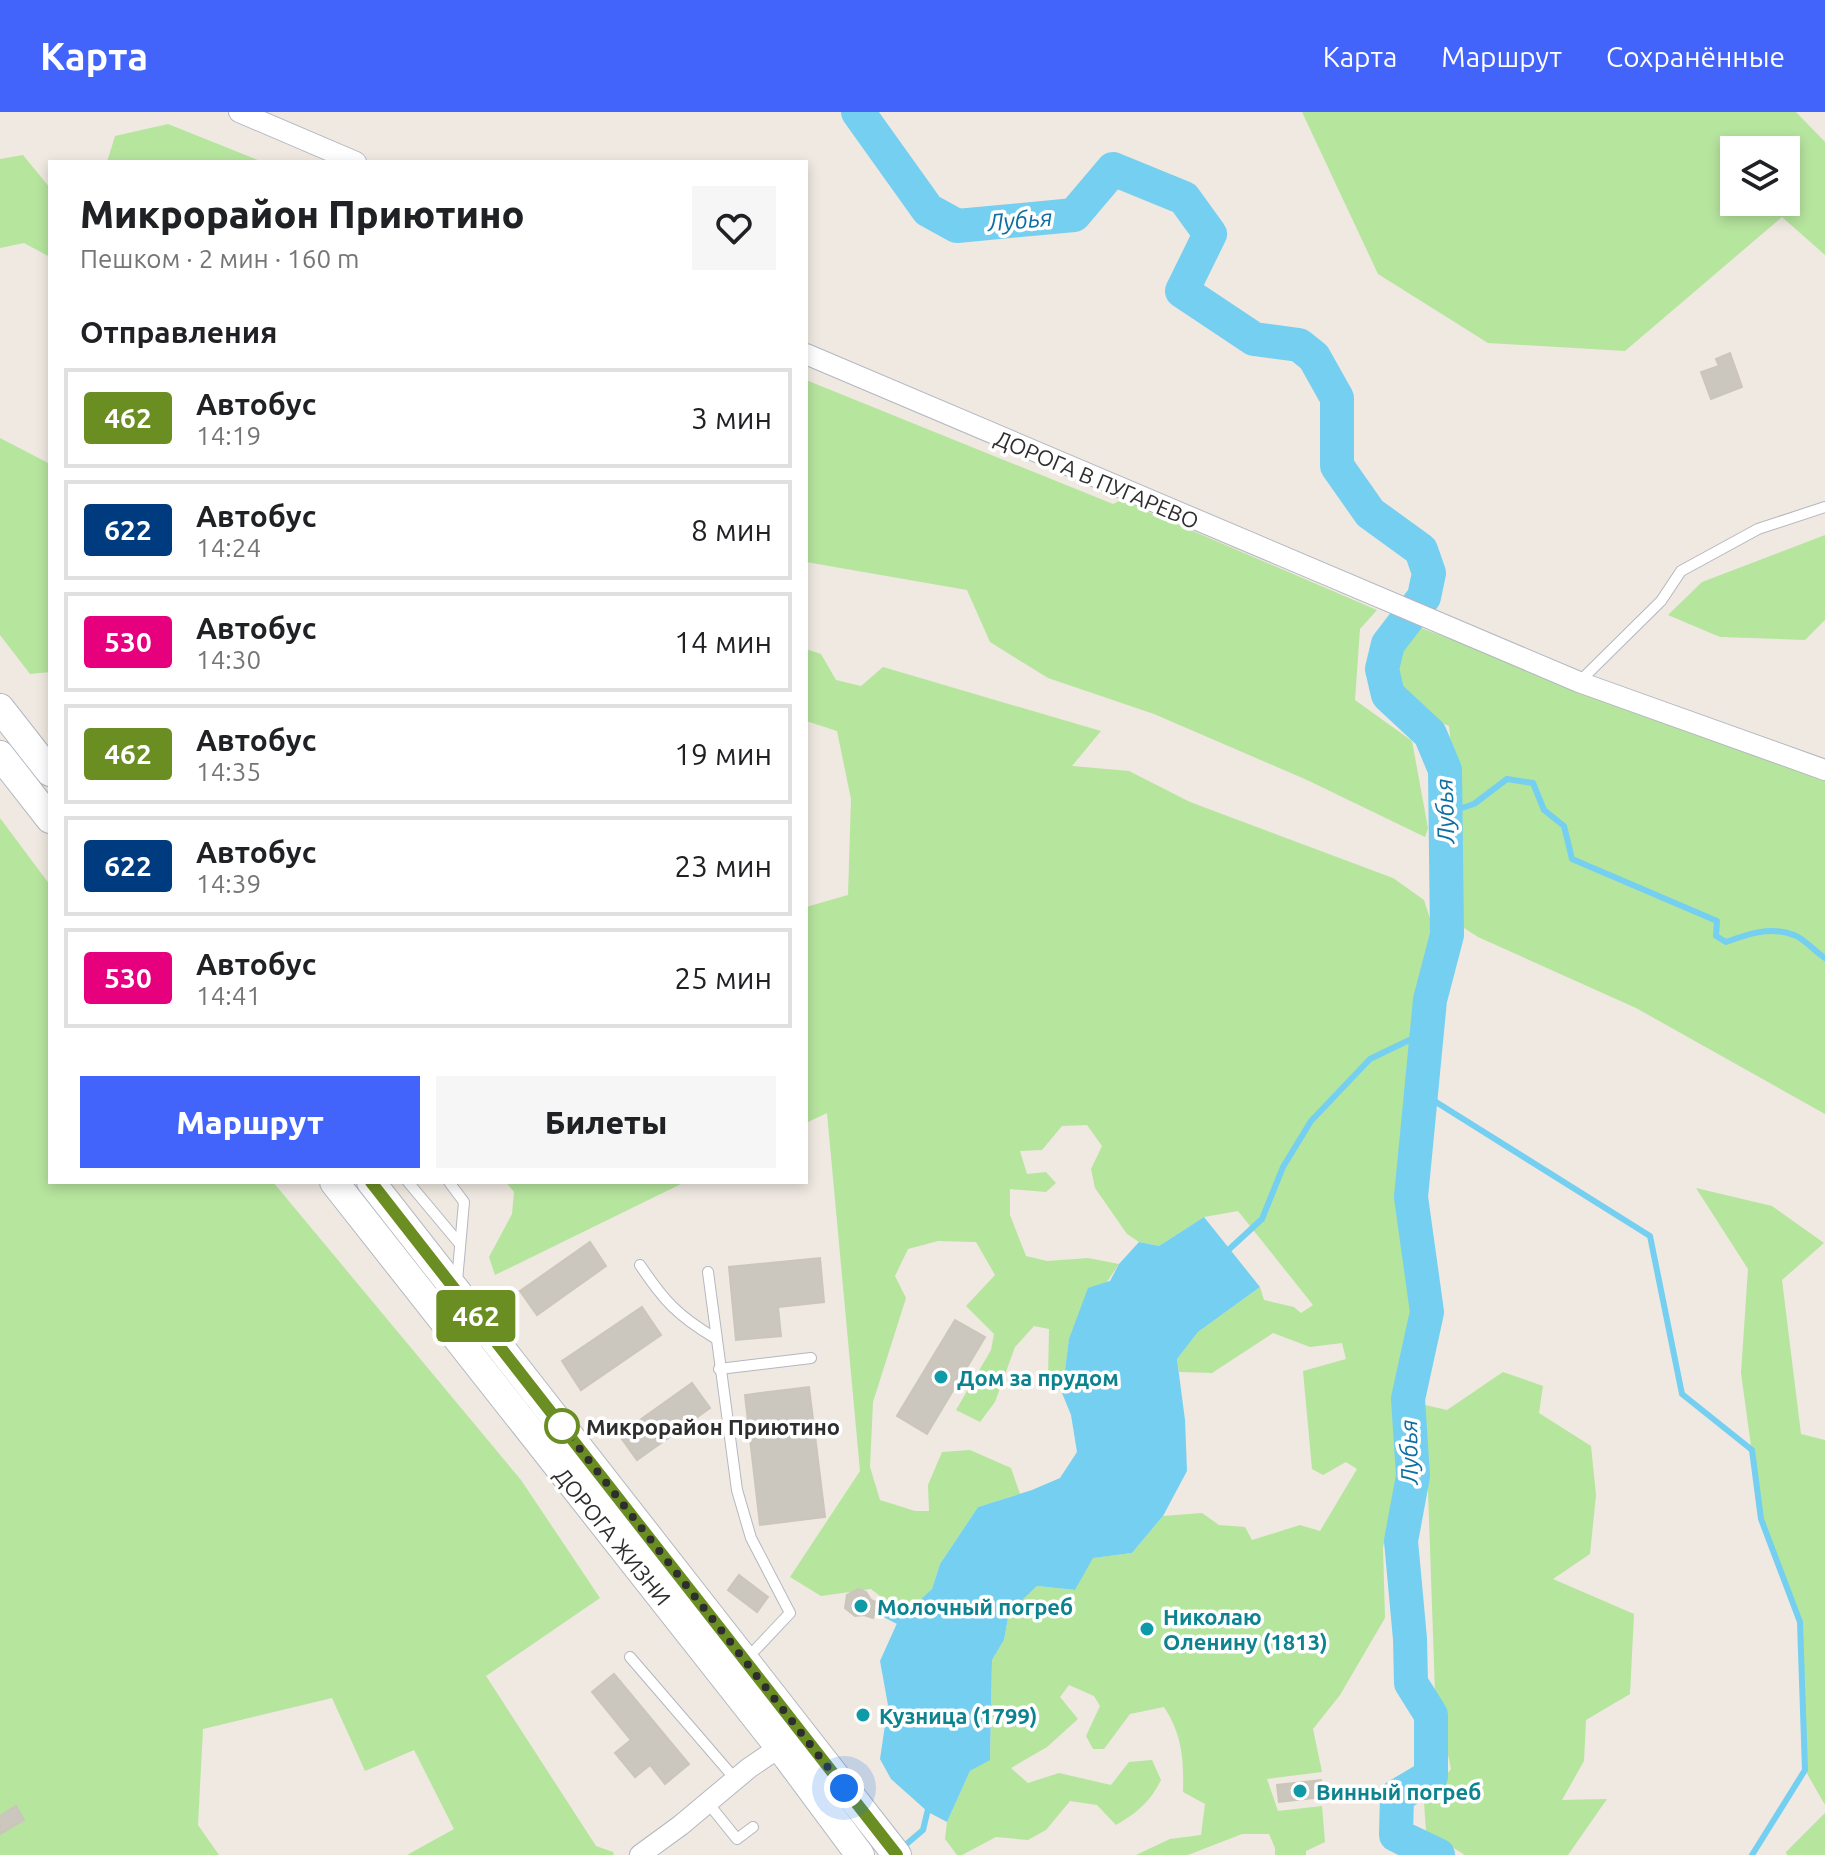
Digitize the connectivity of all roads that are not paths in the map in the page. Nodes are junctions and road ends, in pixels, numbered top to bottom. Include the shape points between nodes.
1 (239, 112) edge
2 (351, 160) edge
3 (808, 355) edge
4 (1825, 507) edge
5 (1579, 682) junction
6 (0, 708) edge
7 (0, 755) edge
8 (48, 769) edge
9 (1825, 770) edge
10 (48, 816) edge
11 (336, 1184) edge
12 (373, 1184) edge
13 (410, 1184) edge
14 (450, 1184) edge
15 (459, 1243) junction
16 (640, 1265) dead end
17 (708, 1272) dead end
18 (457, 1291) junction
19 (715, 1338) junction
20 (811, 1358) dead end
21 (719, 1369) junction
22 (630, 1657) dead end
23 (744, 1658) junction
24 (780, 1747) junction
25 (736, 1780) junction
26 (708, 1803) junction
27 (753, 1827) dead end
28 (855, 1848) edge
29 (652, 1851) edge
30 (897, 1855) edge

1 - 2 street
3 - 5 street, ДОРОГА В ПУГАРЕВО
4 - 5 lane via 1758,529 1681,571 1661,601
5 - 9 street, ДОРОГА В ПУГАРЕВО
6 - 8 main road
7 - 10 main road
11 - 24 main road, ДОРОГА ЖИЗНИ
12 - 18 main road, ДОРОГА ЖИЗНИ
13 - 15 lane
14 - 15 lane via 464,1202
15 - 18 lane
16 - 19 lane via 662,1298
17 - 19 lane
18 - 23 main road, ДОРОГА ЖИЗНИ
19 - 21 lane
20 - 21 lane
21 - 23 lane via 737,1490 751,1538 790,1613
22 - 25 lane
23 - 30 main road, ДОРОГА ЖИЗНИ
24 - 25 street
24 - 28 main road, ДОРОГА ЖИЗНИ
25 - 26 street
26 - 27 lane via 737,1839
26 - 29 street

